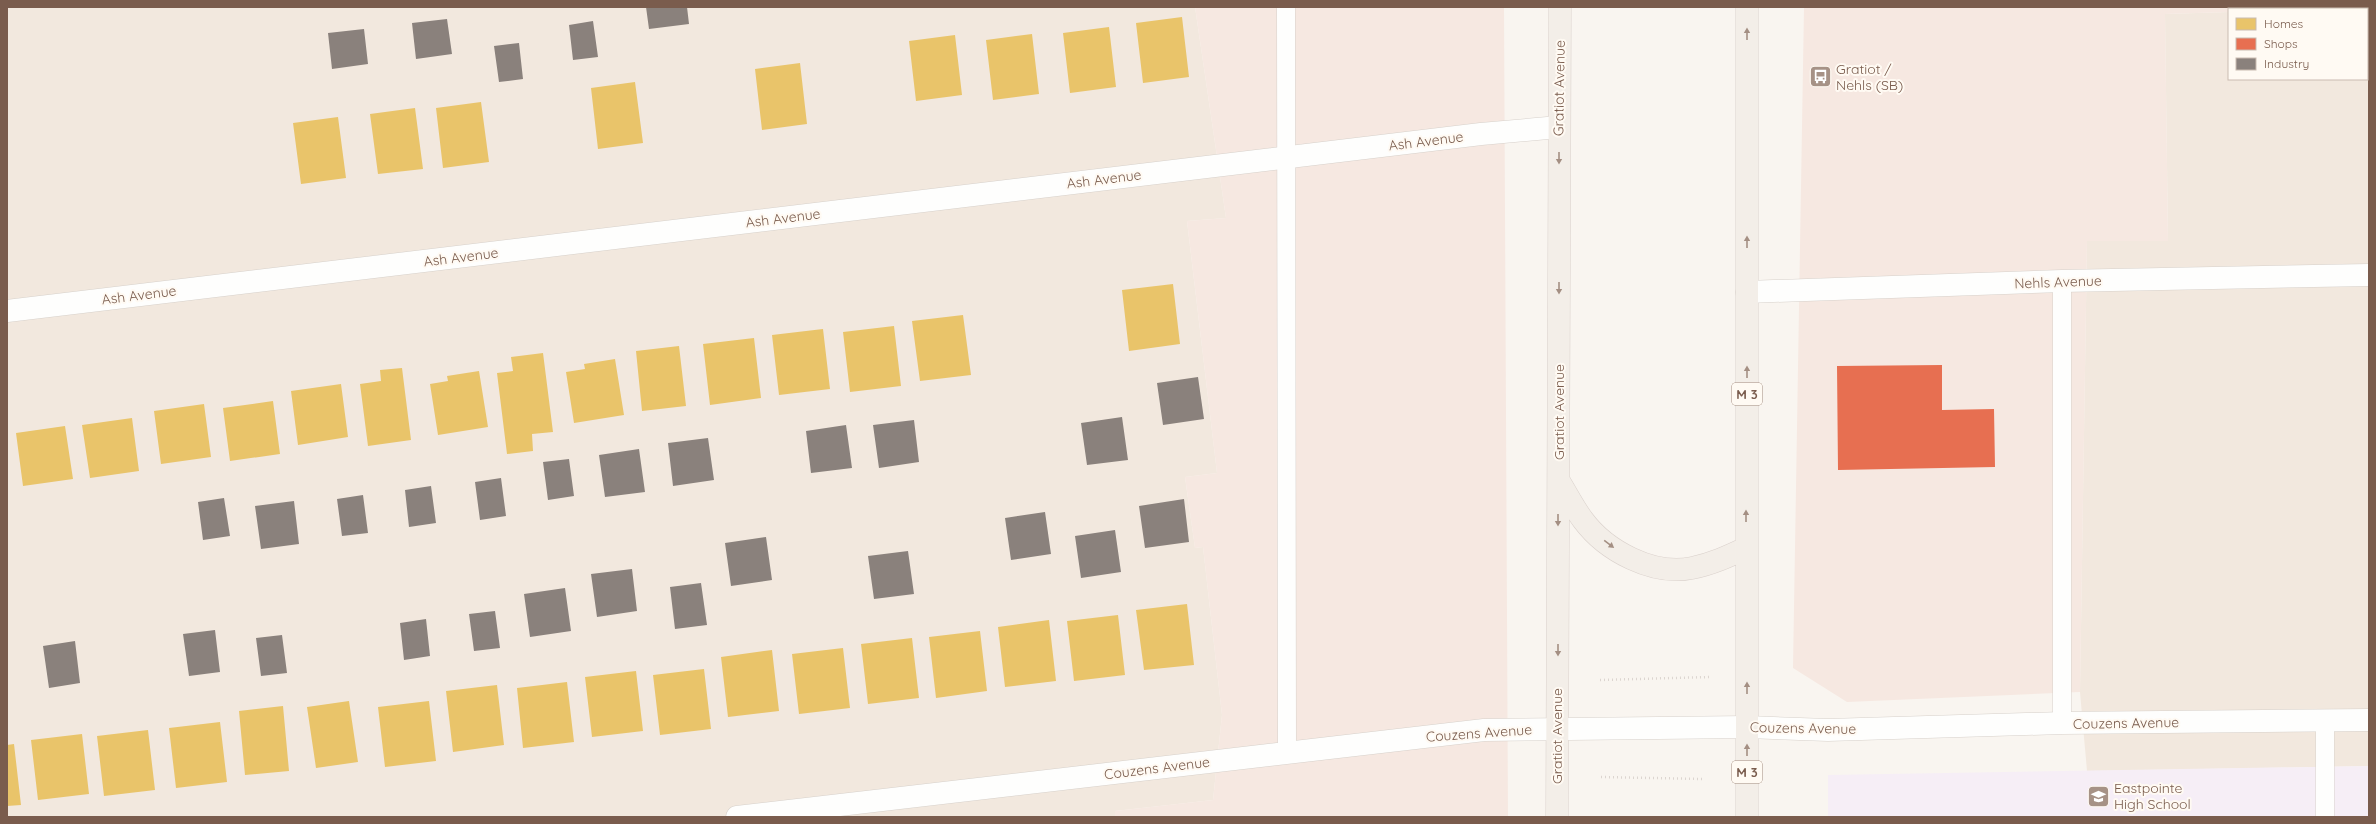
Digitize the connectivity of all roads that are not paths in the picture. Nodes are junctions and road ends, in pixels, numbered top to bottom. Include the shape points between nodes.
1 (1286, 7) edge
2 (1560, 7) edge
3 (1747, 7) edge
4 (1559, 127) junction
5 (1286, 158) junction
6 (2369, 275) edge
7 (2062, 281) junction
8 (1747, 292) junction
9 (7, 311) edge
10 (1559, 481) junction
11 (1746, 548) junction
12 (2325, 720) junction
13 (2369, 720) edge
14 (2062, 723) junction
15 (1558, 728) junction
16 (1747, 728) junction
17 (1286, 753) junction
18 (737, 817) edge
19 (1557, 817) edge
20 (1747, 817) edge
21 (2325, 817) edge

1 - 5 lane
2 - 4 main road, Gratiot Avenue
8 -> 3 main road, M 3
4 - 5 street, Ash Avenue
4 -> 10 main road, Gratiot Avenue
5 - 9 street, Ash Avenue
5 - 17 lane
6 - 7 street, Nehls Avenue
7 - 8 street, Nehls Avenue
7 - 14 lane
11 -> 8 main road, M 3
10 -> 11 main road via 1583,521 1608,545 1632,559 1661,568 1691,568 1717,561
10 -> 15 main road, Gratiot Avenue
16 -> 11 main road, M 3
12 - 13 street, Couzens Avenue
12 - 14 street, Couzens Avenue
12 - 21 lane
14 - 16 street, Couzens Avenue via 1828,730
15 - 16 street, Couzens Avenue
15 - 17 street, Couzens Avenue via 1484,730
15 - 19 main road, Gratiot Avenue
20 -> 16 main road, M 3
17 - 18 street, Couzens Avenue

